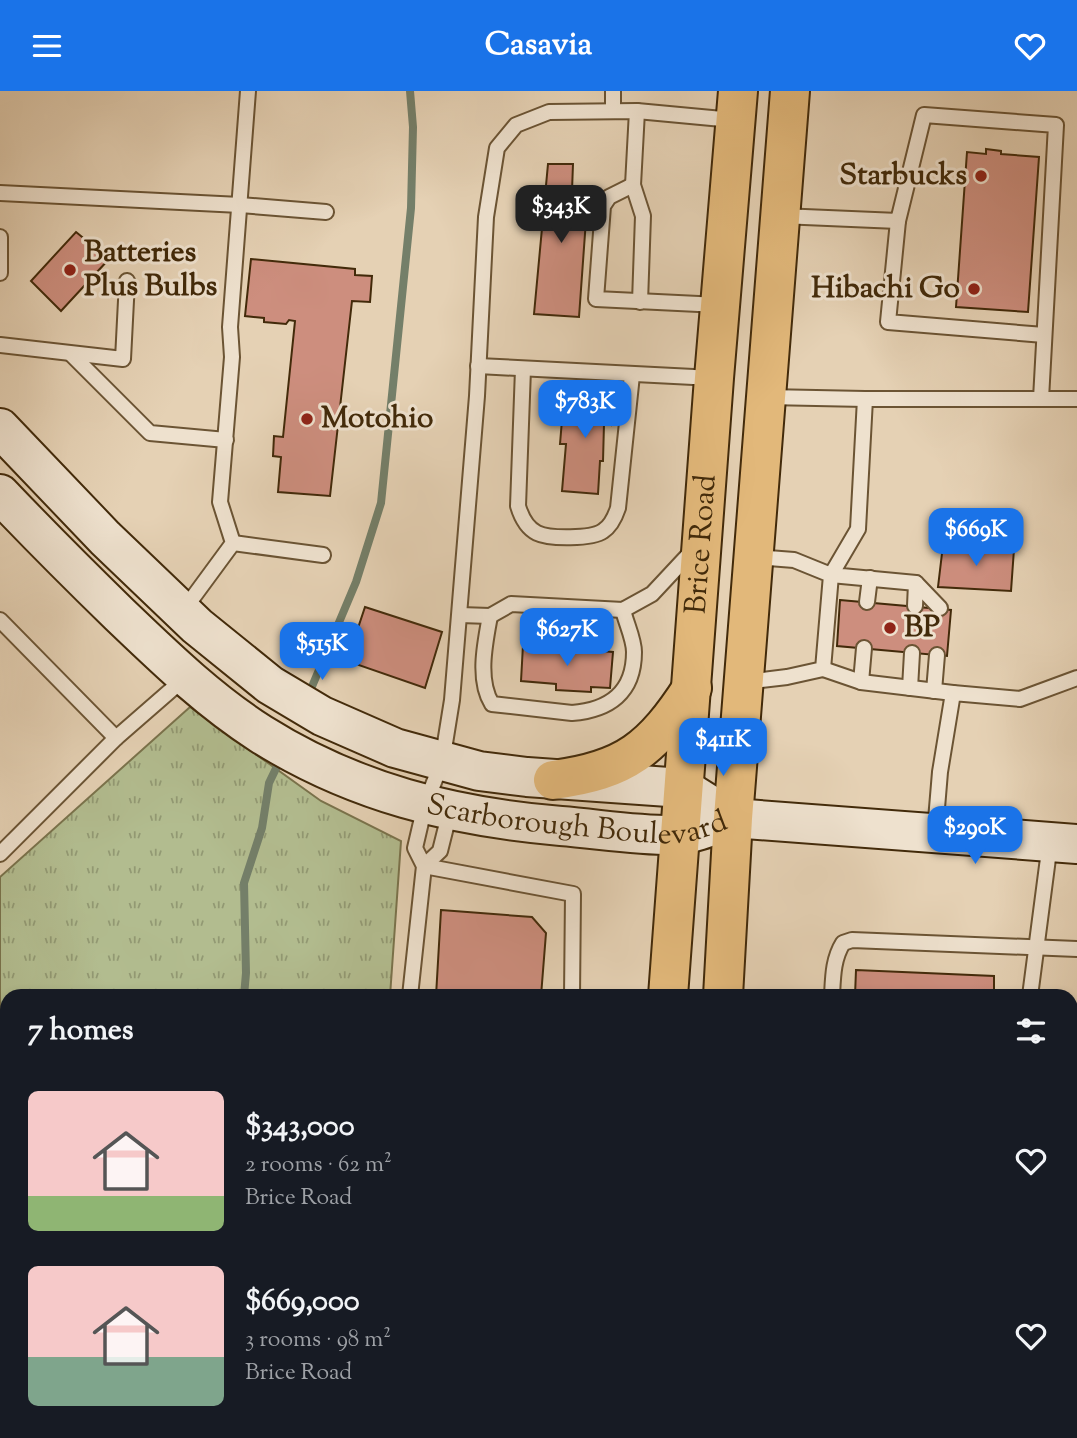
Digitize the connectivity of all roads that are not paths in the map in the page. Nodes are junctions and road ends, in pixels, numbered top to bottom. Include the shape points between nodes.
1 (248, 91) edge
2 (613, 91) edge
3 (790, 91) edge
4 (738, 106) edge
5 (613, 111) junction
6 (636, 111) junction
7 (633, 185) junction
8 (0, 193) edge
9 (240, 205) junction
10 (326, 212) dead end
11 (780, 216) junction
12 (898, 221) junction
13 (0, 237) edge
14 (0, 273) edge
15 (127, 281) dead end
16 (640, 302) junction
17 (720, 305) junction
18 (1044, 335) junction
19 (0, 345) edge
20 (72, 355) junction
21 (478, 366) junction
22 (523, 369) junction
23 (632, 375) junction
24 (714, 378) junction
25 (766, 397) junction
26 (1041, 399) junction
27 (1077, 399) edge
28 (865, 400) junction
29 (0, 428) edge
30 (226, 440) junction
31 (0, 494) edge
32 (702, 540) junction
33 (233, 543) junction
34 (323, 555) dead end
35 (754, 557) junction
36 (831, 575) junction
37 (870, 578) junction
38 (916, 583) junction
39 (867, 602) dead end
40 (915, 606) dead end
41 (940, 608) dead end
42 (623, 610) junction
43 (182, 612) junction
44 (460, 615) junction
45 (490, 616) junction
46 (0, 620) edge
47 (863, 648) dead end
48 (912, 653) dead end
49 (937, 655) dead end
50 (823, 669) junction
51 (186, 677) junction
52 (1077, 678) edge
53 (861, 682) junction
54 (744, 683) junction
55 (692, 688) junction
56 (910, 688) junction
57 (934, 691) junction
58 (953, 693) junction
59 (116, 738) junction
60 (442, 762) junction
61 (553, 780) junction
62 (683, 788) junction
63 (438, 808) junction
64 (733, 818) junction
65 (935, 834) junction
66 (680, 835) junction
67 (1064, 843) edge
68 (0, 854) edge
69 (424, 866) junction
70 (1037, 947) junction
71 (1077, 949) edge
72 (411, 989) edge
73 (572, 989) edge
74 (669, 989) edge
75 (723, 989) edge
76 (832, 989) edge
77 (1031, 989) edge

1 - 9 lane
2 - 5 lane
3 - 11 main road, Brice Road
4 - 6 lane
4 - 17 main road, Brice Road
5 - 6 lane
5 - 21 lane via 549,112 516,125 498,148 486,217
6 - 7 lane
7 - 16 lane via 643,216
7 - 16 lane via 609,197 603,206 596,299
8 - 9 lane
9 - 10 lane
9 - 30 lane
11 - 12 lane
11 - 25 main road, Brice Road
12 - 18 lane via 888,322
12 - 18 lane via 924,115 1056,125
13 - 14 lane
15 - 20 lane via 123,359
16 - 17 lane
17 - 24 main road, Brice Road
18 - 26 lane
19 - 20 lane
20 - 30 lane via 150,433
21 - 22 lane
21 - 44 lane
22 - 23 lane
22 - 23 lane via 518,498 522,518 536,532 553,536 582,537 602,532 612,522 618,508
23 - 24 lane
24 - 32 main road, Brice Road
25 - 28 lane
25 - 35 main road, Brice Road
26 - 27 lane
26 - 28 lane
28 - 36 lane via 858,529
29 - 43 street, Scarborough Boulevard
30 - 33 lane via 220,502
31 - 51 street, Scarborough Boulevard
32 - 42 lane via 652,594
32 - 55 main road, Brice Road
33 - 34 lane
33 - 43 lane
35 - 36 lane via 794,560
35 - 54 main road, Brice Road
36 - 37 lane
36 - 50 lane
37 - 38 lane
37 - 39 lane
38 - 40 lane
38 - 41 lane
42 - 45 lane via 511,604
42 - 45 lane via 634,651 630,679 608,705 572,713 492,704 484,681
43 - 60 street, Scarborough Boulevard via 270,685 347,729
44 - 45 lane
44 - 60 lane
46 - 59 lane
47 - 53 lane
48 - 56 lane
49 - 57 lane
50 - 53 lane
50 - 54 lane
51 - 59 lane
51 - 63 street, Scarborough Boulevard via 240,720 289,750 381,791
52 - 58 lane via 1020,699
53 - 56 lane
54 - 64 main road, Brice Road
55 - 61 main road via 652,739 628,759 596,773
55 - 62 main road, Brice Road
56 - 57 lane
57 - 58 lane
58 - 65 lane
59 - 68 lane
60 - 61 street, Scarborough Boulevard
60 - 63 lane
61 - 62 street, Scarborough Boulevard
62 - 64 street, Scarborough Boulevard
62 - 66 main road, Brice Road
63 - 66 street, Scarborough Boulevard via 525,823
63 - 69 lane via 440,851
63 - 69 lane via 415,848
64 - 65 street
64 - 66 street, Scarborough Boulevard
64 - 75 main road, Brice Road
65 - 67 street
66 - 74 main road, Brice Road
67 - 70 lane
69 - 72 lane
69 - 73 lane via 573,894
70 - 71 lane
70 - 76 lane via 852,940 838,951
70 - 77 lane

